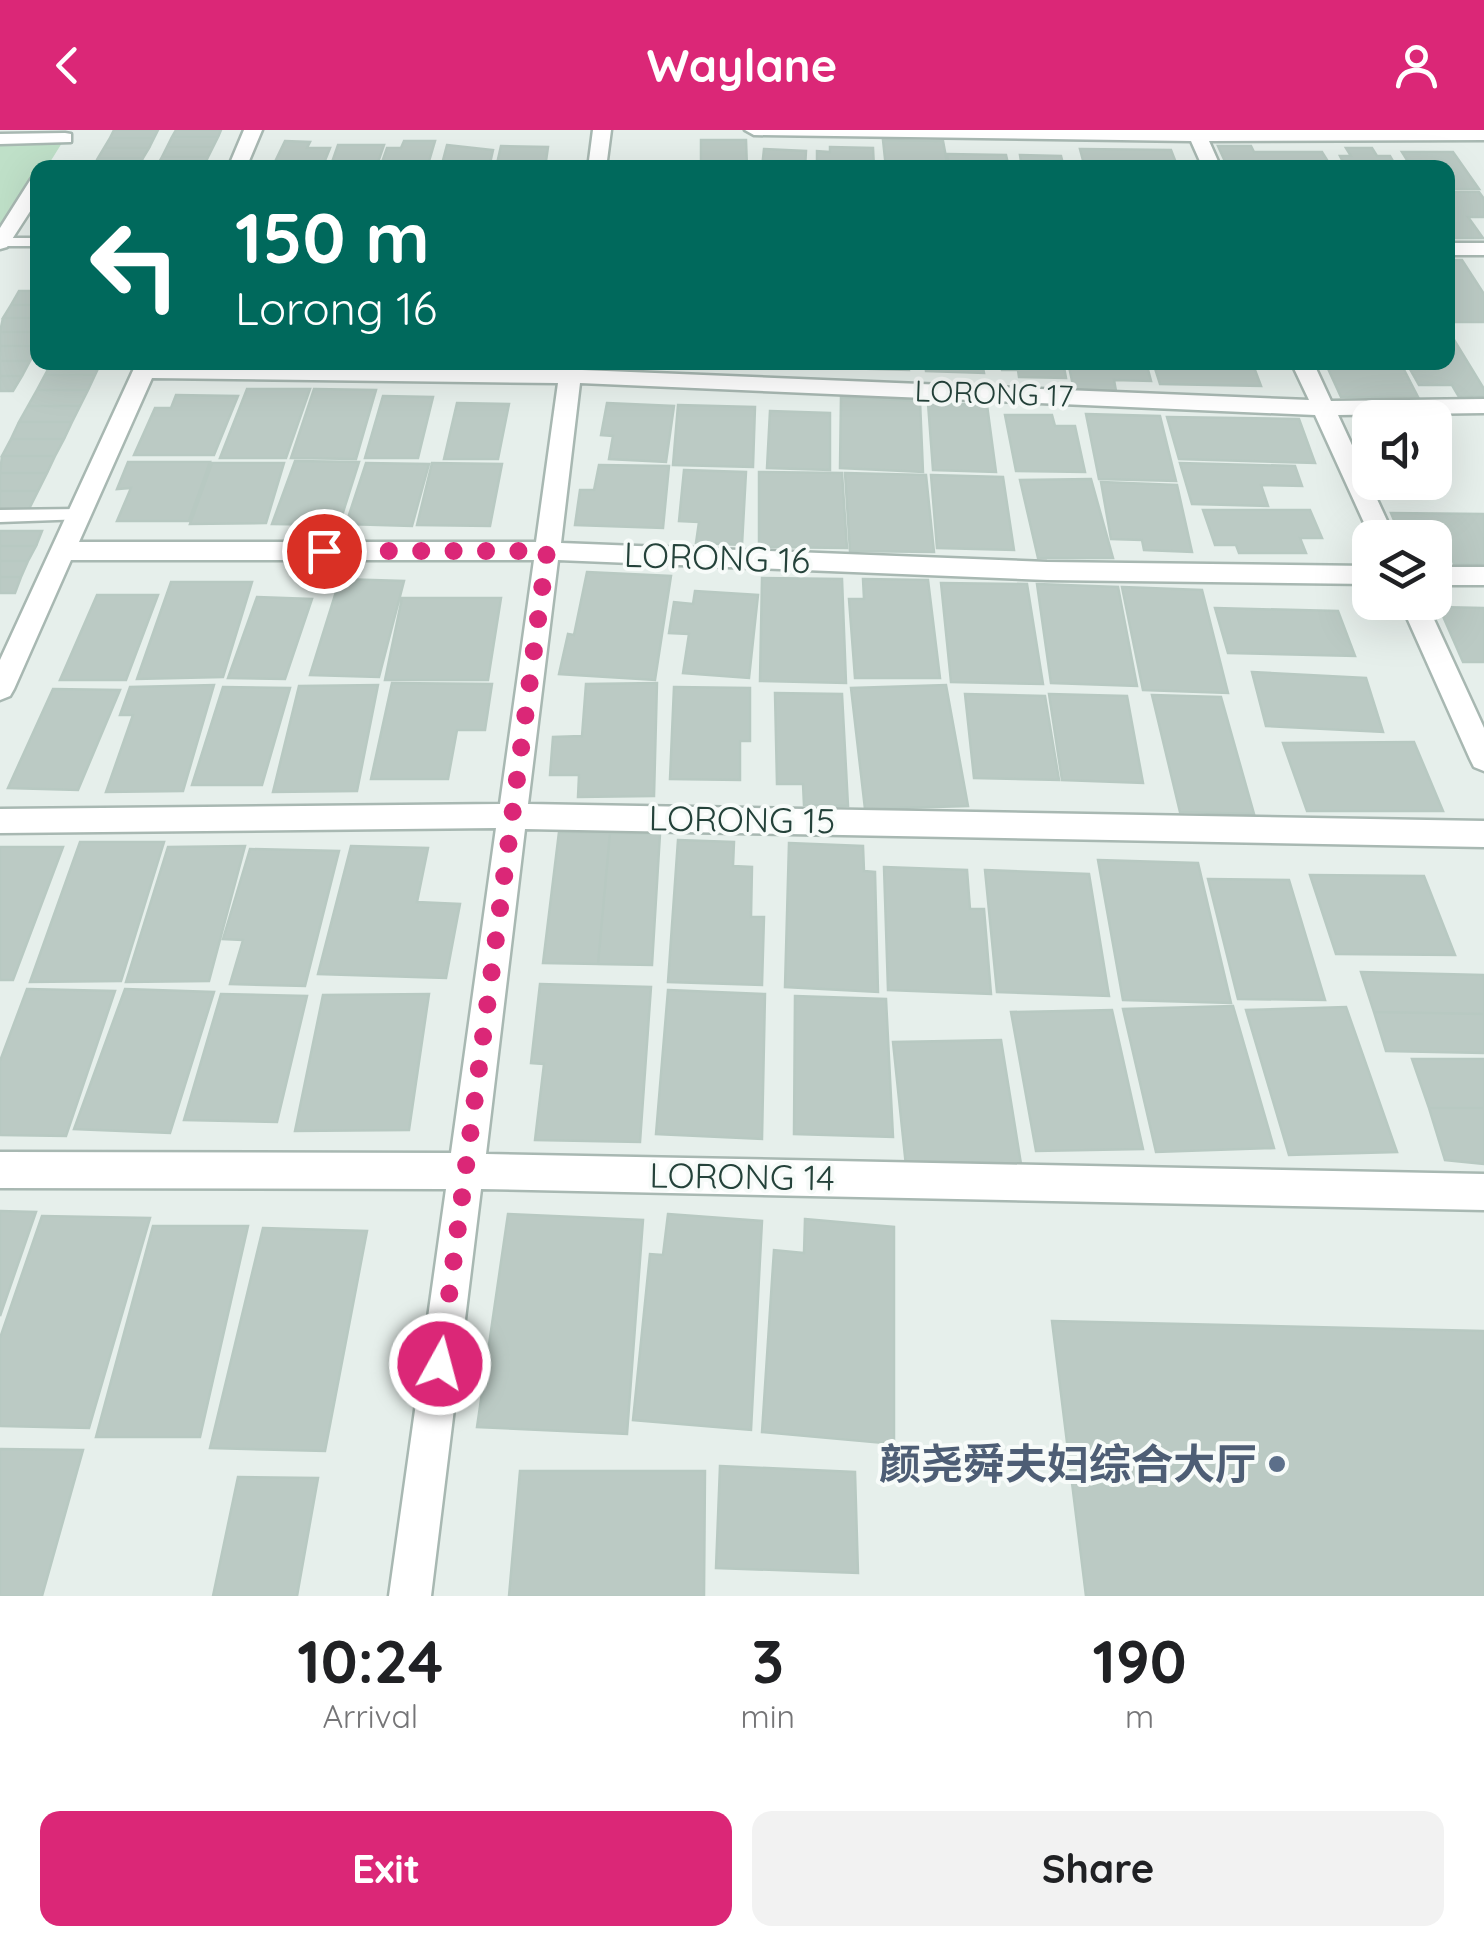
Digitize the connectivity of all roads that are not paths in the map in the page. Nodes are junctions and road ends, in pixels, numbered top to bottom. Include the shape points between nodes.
1 (254, 130) edge
2 (602, 130) edge
3 (754, 130) edge
4 (1196, 133) edge
5 (1484, 135) edge
6 (0, 140) edge
7 (64, 140) edge
8 (240, 160) edge
9 (599, 160) edge
10 (1208, 160) edge
11 (30, 196) edge
12 (30, 242) edge
13 (0, 243) edge
14 (1484, 249) edge
15 (1455, 250) edge
16 (145, 370) edge
17 (571, 370) edge
18 (590, 370) edge
19 (1306, 370) edge
20 (1484, 406) edge
21 (1323, 408) junction
22 (0, 516) edge
23 (79, 516) junction
24 (1375, 520) edge
25 (63, 551) junction
26 (547, 551) junction
27 (1352, 576) edge
28 (1452, 576) edge
29 (1484, 576) edge
30 (1420, 620) edge
31 (0, 689) edge
32 (1484, 759) edge
33 (512, 816) junction
34 (0, 820) edge
35 (1484, 834) edge
36 (0, 1170) edge
37 (466, 1171) junction
38 (1484, 1192) edge
39 (410, 1596) edge

1 - 8 street
2 - 9 street
3 - 4 street
4 - 5 street
4 - 10 street
6 - 7 street
11 - 13 street
12 - 13 lane
14 - 15 street
16 - 23 street
17 - 26 street
18 - 21 street, LORONG 17
19 - 21 street
20 - 21 street, LORONG 17
21 - 24 street
22 - 23 lane
23 - 25 street
25 - 26 street, LORONG 16
25 - 31 street
26 - 27 street, LORONG 16
26 - 33 street
28 - 29 street
30 - 32 street
33 - 34 street, LORONG 15
33 - 35 street, LORONG 15
33 - 37 street
36 - 37 street, LORONG 14
37 - 38 street, LORONG 14
37 - 39 street

